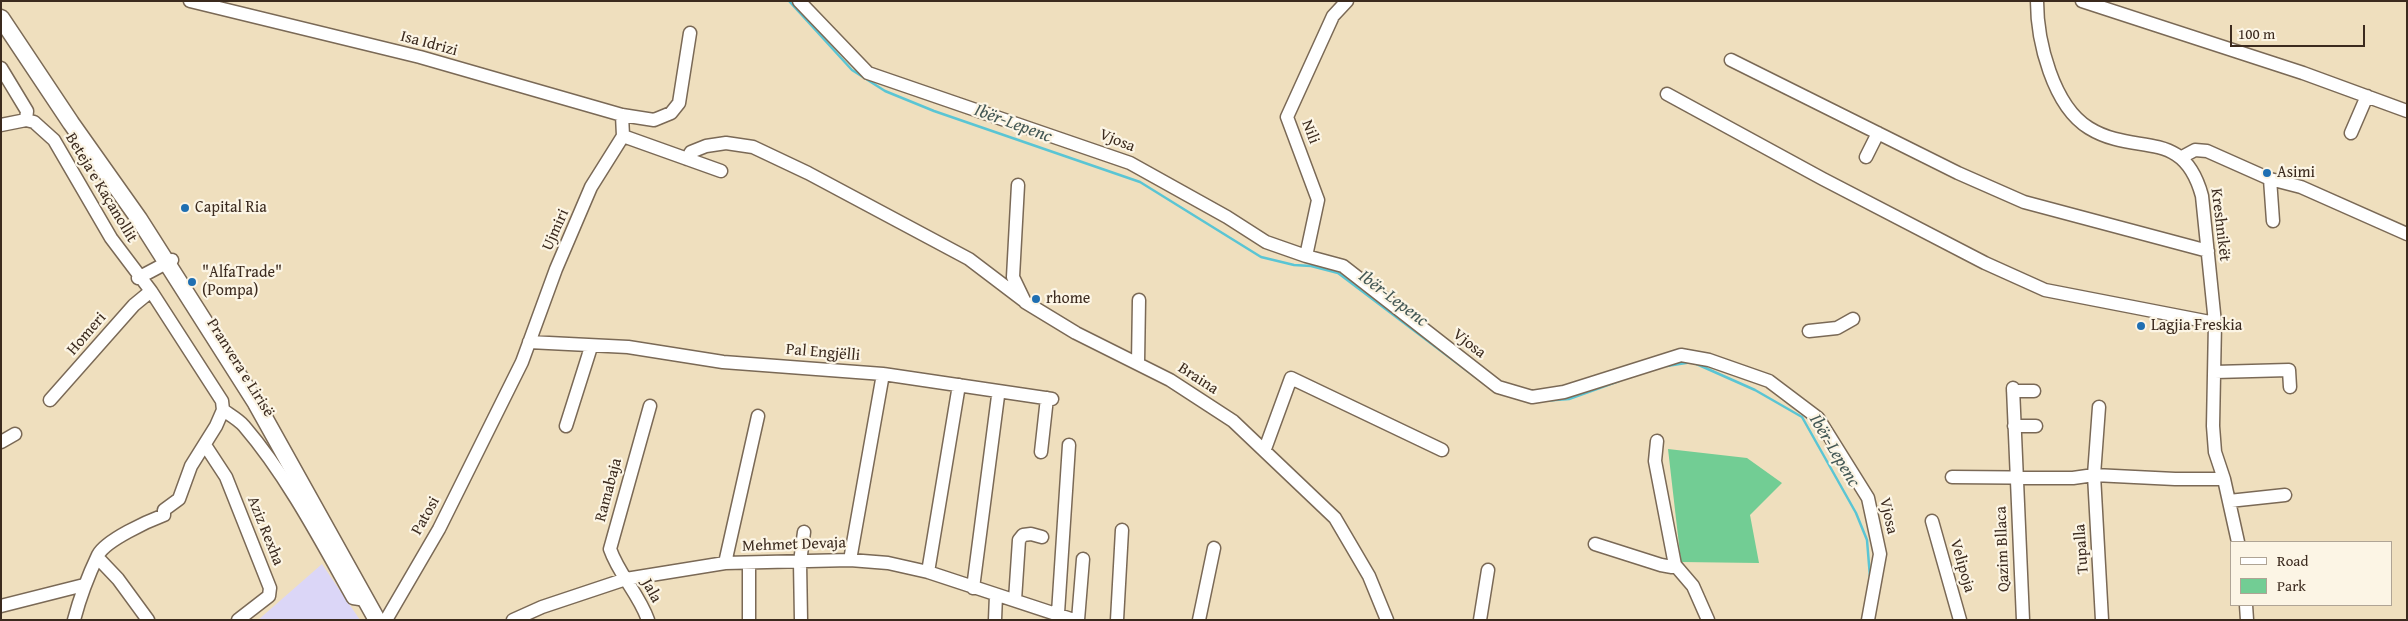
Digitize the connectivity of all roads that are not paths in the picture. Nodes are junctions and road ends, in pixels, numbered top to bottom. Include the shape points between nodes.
1 (190, 1) edge
2 (242, 1) edge
3 (799, 1) edge
4 (1347, 1) edge
5 (2037, 1) edge
6 (2082, 1) edge
7 (227, 9) junction
8 (6, 24) edge
9 (690, 33) dead end
10 (1731, 60) dead end
11 (1, 68) edge
12 (1667, 94) dead end
13 (2367, 96) junction
14 (2407, 111) edge
15 (622, 115) junction
16 (26, 120) junction
17 (1, 125) edge
18 (1878, 133) junction
19 (2351, 133) dead end
20 (623, 136) junction
21 (1866, 157) dead end
22 (2182, 157) junction
23 (687, 159) junction
24 (721, 171) dead end
25 (2270, 179) junction
26 (1018, 185) dead end
27 (2274, 221) dead end
28 (2407, 234) edge
29 (2208, 252) junction
30 (1306, 256) junction
31 (169, 261) junction
32 (138, 278) junction
33 (151, 291) junction
34 (1139, 300) dead end
35 (1025, 302) junction
36 (1853, 319) dead end
37 (2215, 323) junction
38 (1809, 331) dead end
39 (529, 342) junction
40 (591, 347) junction
41 (1138, 363) junction
42 (2215, 372) junction
43 (883, 374) junction
44 (959, 385) junction
45 (2290, 387) dead end
46 (2034, 391) dead end
47 (998, 396) dead end
48 (50, 400) dead end
49 (650, 406) dead end
50 (2100, 407) dead end
51 (223, 410) junction
52 (758, 416) dead end
53 (566, 426) dead end
54 (2014, 426) junction
55 (2036, 426) dead end
56 (15, 434) dead end
57 (1657, 441) dead end
58 (1, 442) edge
59 (205, 445) junction
60 (1069, 445) dead end
61 (1265, 449) junction
62 (1442, 450) dead end
63 (1040, 452) dead end
64 (2094, 475) junction
65 (1952, 477) dead end
66 (2016, 477) junction
67 (2224, 479) junction
68 (2285, 495) dead end
69 (2229, 500) junction
70 (1932, 521) dead end
71 (1122, 530) dead end
72 (804, 532) dead end
73 (1042, 537) dead end
74 (2238, 541) edge
75 (1595, 544) dead end
76 (1214, 548) dead end
77 (98, 558) junction
78 (1083, 559) dead end
79 (850, 560) junction
80 (800, 562) junction
81 (725, 563) junction
82 (749, 563) junction
83 (1675, 565) junction
84 (1488, 570) dead end
85 (928, 572) junction
86 (626, 579) junction
87 (84, 585) junction
88 (973, 588) junction
89 (996, 595) junction
90 (366, 600) junction
91 (1014, 600) junction
92 (1, 606) edge
93 (2246, 606) edge
94 (1058, 613) junction
95 (74, 620) edge
96 (148, 620) edge
97 (238, 620) edge
98 (377, 620) edge
99 (382, 620) edge
100 (386, 620) edge
101 (513, 620) edge
102 (648, 620) edge
103 (749, 620) edge
104 (801, 620) edge
105 (995, 620) edge
106 (1076, 620) edge
107 (1117, 620) edge
108 (1199, 620) edge
109 (1387, 620) edge
110 (1480, 620) edge
111 (1708, 620) edge
112 (1868, 620) edge
113 (1960, 620) edge
114 (2023, 620) edge
115 (2102, 620) edge
116 (2247, 620) edge

1 - 7 street, Isa Idrizi
2 - 7 street
3 - 30 street, Vjosa via 868,73 1130,163 1266,242
4 - 30 street, Nili via 1333,16 1287,118 1318,200
5 - 22 street via 2040,38 2047,60 2058,92 2073,114 2101,134
6 - 13 street
7 - 15 street, Isa Idrizi via 420,57
8 - 31 main road, Pranvera e Lirisë
9 - 15 street via 679,103 671,113 654,120
10 - 18 street
11 - 16 street via 27,111
12 - 37 street via 1840,188 1985,263 2045,290
13 - 14 street
13 - 19 street
15 - 20 street
16 - 17 street
16 - 32 street, Beteja e Kaçanollit via 42,128 54,140
18 - 21 street
18 - 29 street via 2024,202
20 - 23 street
20 - 39 street, Ujmiri via 591,188
22 - 25 street via 2195,150 2207,151
22 - 29 street, Kreshnikët via 2197,178 2202,196
23 - 24 street
23 - 35 street, Braina via 691,152 706,146 726,143 753,147 968,259
25 - 27 street
25 - 28 street via 2301,187
26 - 35 street via 1013,277
29 - 37 street, Kreshnikët
30 - 112 street, Vjosa via 1343,266 1498,387 1532,397 1564,392 1681,355 1708,360 1768,381 1818,418 1868,498 1880,554
31 - 32 street
31 - 90 main road, Pranvera e Lirisë via 256,403
31 - 99 main road, Pranvera e Lirisë via 272,421
32 - 33 street, Beteja e Kaçanollit
33 - 48 street, Homeri via 134,305
33 - 51 street, Beteja e Kaçanollit via 208,377 222,401
34 - 41 street
35 - 41 street, Braina via 1076,333
36 - 38 street via 1837,328
37 - 42 street, Kreshnikët
39 - 40 street, Pal Engjëlli
39 - 100 street, Patosi via 439,528
40 - 43 street, Pal Engjëlli via 628,348 723,362
40 - 53 street
41 - 61 street, Braina via 1233,421
42 - 45 street via 2268,376 2289,370
42 - 67 street, Kreshnikët via 2215,452
43 - 44 street, Pal Engjëlli
43 - 79 street
44 - 63 street, Pal Engjëlli via 1049,399
44 - 85 street
46 - 54 street, Qazim Bllaca via 2013,390
47 - 88 street
49 - 86 street, Ramabaja via 610,549
50 - 64 street
51 - 59 street
51 - 90 street via 243,425 270,462 353,598
52 - 81 street
54 - 55 street
54 - 66 street, Qazim Bllaca
56 - 58 street
57 - 83 street via 1655,461
59 - 77 street via 191,466 179,499 164,510 164,515 128,531
59 - 97 street, Aziz Rexha via 226,477 270,588 269,596
60 - 94 street
61 - 62 street via 1292,378
61 - 109 street, Braina via 1334,518 1369,576
64 - 66 street
64 - 67 street via 2175,480
64 - 115 street, Tupalla
65 - 66 street
66 - 114 street, Qazim Bllaca
67 - 69 street, Kreshnikët
68 - 69 street
69 - 74 street, Kreshnikët
70 - 113 street, Velipoja
71 - 107 street
72 - 80 street
73 - 91 street via 1023,535 1019,540
75 - 83 street via 1660,565
76 - 108 street
77 - 87 street
77 - 96 street
78 - 106 street
79 - 80 street, Mehmet Devaja
79 - 85 street, Mehmet Devaja via 888,563
80 - 82 street, Mehmet Devaja
80 - 104 street
81 - 82 street, Mehmet Devaja
81 - 86 street, Mehmet Devaja
82 - 103 street
83 - 111 street via 1692,586
84 - 110 street
85 - 88 street, Mehmet Devaja
86 - 101 street, Mehmet Devaja
86 - 102 street, Jala via 642,603
87 - 92 street
87 - 95 street
88 - 89 street, Mehmet Devaja
89 - 91 street, Mehmet Devaja
89 - 105 street
90 - 98 main road, Pranvera e Lirisë
91 - 94 street, Mehmet Devaja
93 - 116 street
94 - 106 street, Mehmet Devaja

